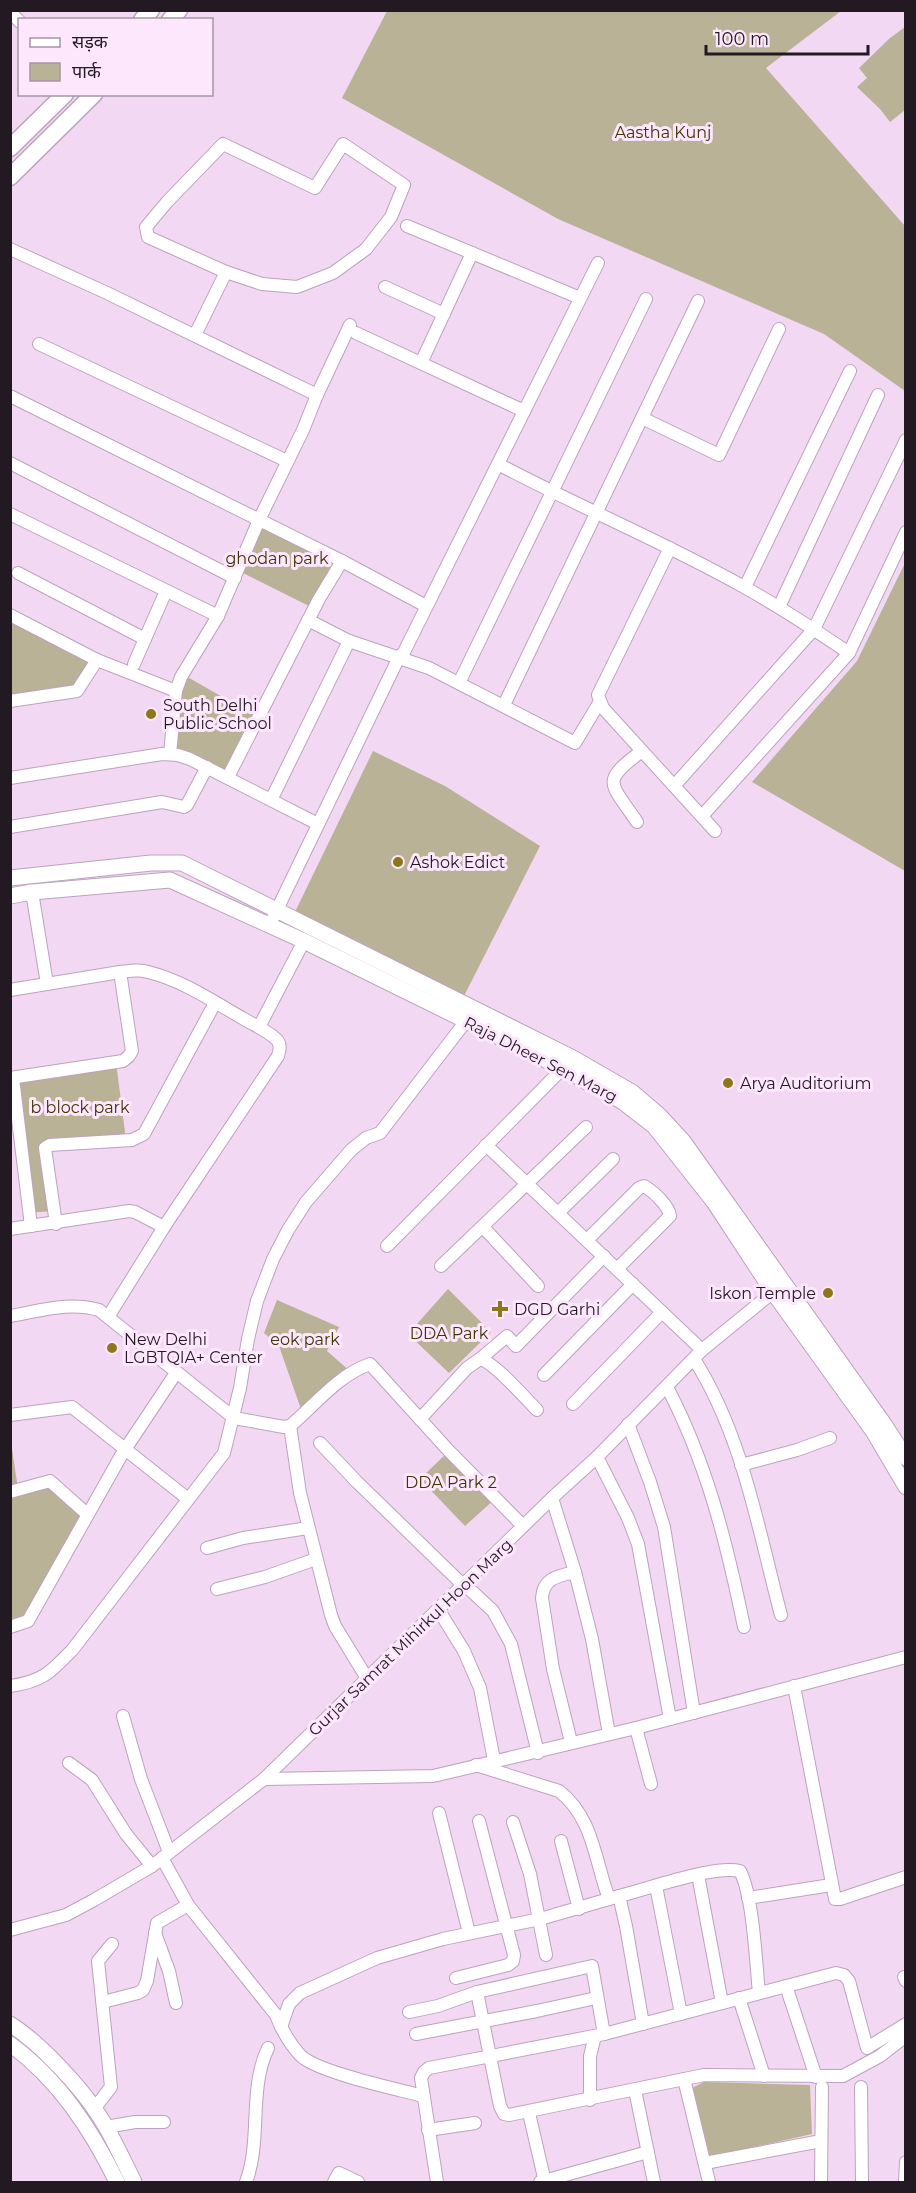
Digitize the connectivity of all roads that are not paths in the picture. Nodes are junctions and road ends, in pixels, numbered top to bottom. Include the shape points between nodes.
1 (63, 96) edge
2 (90, 96) edge
3 (10, 148) edge
4 (10, 177) edge
5 (407, 226) dead end
6 (10, 249) edge
7 (472, 253) junction
8 (598, 263) dead end
9 (226, 272) junction
10 (385, 287) dead end
11 (580, 298) junction
12 (646, 298) dead end
13 (698, 301) dead end
14 (444, 314) junction
15 (779, 329) dead end
16 (195, 335) junction
17 (39, 344) dead end
18 (421, 363) junction
19 (850, 371) dead end
20 (317, 395) junction
21 (878, 395) dead end
22 (10, 396) edge
23 (524, 411) junction
24 (642, 418) junction
25 (906, 440) edge
26 (287, 461) junction
27 (10, 463) edge
28 (498, 464) junction
29 (552, 492) junction
30 (596, 513) junction
31 (10, 514) edge
32 (259, 520) junction
33 (906, 532) edge
34 (670, 548) junction
35 (342, 561) junction
36 (18, 573) dead end
37 (235, 578) junction
38 (745, 587) junction
39 (166, 591) junction
40 (426, 606) junction
41 (779, 607) junction
42 (10, 615) edge
43 (218, 616) junction
44 (308, 620) junction
45 (814, 629) junction
46 (145, 639) junction
47 (349, 641) junction
48 (849, 653) junction
49 (399, 657) junction
50 (97, 660) junction
51 (134, 663) dead end
52 (459, 683) junction
53 (176, 691) junction
54 (10, 701) edge
55 (599, 703) junction
56 (504, 705) junction
57 (642, 751) junction
58 (170, 754) junction
59 (207, 767) junction
60 (228, 777) junction
61 (10, 778) edge
62 (674, 786) junction
63 (272, 798) junction
64 (702, 816) junction
65 (637, 822) dead end
66 (318, 824) junction
67 (10, 827) edge
68 (715, 831) dead end
69 (10, 878) edge
70 (32, 892) junction
71 (10, 896) edge
72 (277, 910) junction
73 (270, 926) junction
74 (304, 941) junction
75 (120, 972) junction
76 (47, 984) junction
77 (10, 990) edge
78 (215, 1003) junction
79 (466, 1021) junction
80 (259, 1028) junction
81 (568, 1064) junction
82 (12, 1078) edge
83 (586, 1127) dead end
84 (486, 1145) junction
85 (613, 1160) dead end
86 (526, 1183) junction
87 (558, 1213) junction
88 (56, 1224) junction
89 (31, 1226) junction
90 (164, 1227) junction
91 (483, 1227) junction
92 (10, 1229) edge
93 (587, 1240) junction
94 (387, 1246) dead end
95 (604, 1256) junction
96 (441, 1266) dead end
97 (617, 1269) junction
98 (633, 1284) junction
99 (538, 1286) dead end
100 (778, 1287) junction
101 (662, 1312) junction
102 (10, 1316) edge
103 (108, 1317) junction
104 (698, 1354) junction
105 (480, 1359) junction
106 (176, 1373) junction
107 (544, 1375) dead end
108 (667, 1387) junction
109 (573, 1404) dead end
110 (537, 1410) dead end
111 (10, 1415) edge
112 (234, 1418) junction
113 (420, 1419) junction
114 (628, 1424) junction
115 (290, 1426) junction
116 (830, 1438) dead end
117 (320, 1443) dead end
118 (125, 1449) junction
119 (597, 1456) junction
120 (906, 1458) edge
121 (741, 1465) junction
122 (906, 1487) edge
123 (10, 1492) edge
124 (552, 1498) junction
125 (188, 1499) junction
126 (87, 1514) junction
127 (523, 1526) junction
128 (308, 1528) junction
129 (207, 1548) dead end
130 (316, 1558) junction
131 (575, 1572) junction
132 (463, 1585) junction
133 (217, 1589) dead end
134 (438, 1609) junction
135 (781, 1615) dead end
136 (10, 1627) edge
137 (744, 1627) dead end
138 (906, 1657) edge
139 (368, 1680) junction
140 (10, 1686) edge
141 (794, 1686) junction
142 (694, 1713) junction
143 (123, 1716) dead end
144 (670, 1719) junction
145 (636, 1728) junction
146 (609, 1734) junction
147 (572, 1743) junction
148 (538, 1752) junction
149 (495, 1760) junction
150 (69, 1763) dead end
151 (476, 1765) junction
152 (264, 1779) junction
153 (651, 1784) dead end
154 (439, 1813) dead end
155 (479, 1821) dead end
156 (513, 1822) dead end
157 (561, 1841) dead end
158 (161, 1859) junction
159 (698, 1875) junction
160 (906, 1877) edge
161 (831, 1885) junction
162 (656, 1886) junction
163 (614, 1898) junction
164 (748, 1898) junction
165 (188, 1905) junction
166 (579, 1909) junction
167 (540, 1919) junction
168 (505, 1927) junction
169 (154, 1929) junction
170 (10, 1930) edge
171 (469, 1933) junction
172 (112, 1944) dead end
173 (546, 1955) dead end
174 (456, 1978) dead end
175 (786, 1986) junction
176 (477, 1992) junction
177 (759, 1993) junction
178 (596, 1998) junction
179 (739, 1998) junction
180 (103, 2002) junction
181 (176, 2003) dead end
182 (722, 2003) junction
183 (409, 2012) dead end
184 (681, 2014) junction
185 (483, 2022) junction
186 (10, 2024) edge
187 (643, 2024) junction
188 (906, 2024) edge
189 (281, 2027) junction
190 (416, 2034) dead end
191 (599, 2035) junction
192 (906, 2036) edge
193 (10, 2044) edge
194 (268, 2048) dead end
195 (491, 2057) junction
196 (764, 2076) junction
197 (684, 2079) junction
198 (819, 2082) junction
199 (861, 2087) dead end
200 (634, 2090) junction
201 (423, 2096) junction
202 (590, 2100) junction
203 (94, 2109) junction
204 (529, 2113) junction
205 (164, 2122) dead end
206 (475, 2123) dead end
207 (106, 2127) junction
208 (428, 2130) junction
209 (821, 2141) junction
210 (648, 2152) junction
211 (906, 2162) edge
212 (705, 2163) junction
213 (117, 2182) edge
214 (134, 2182) edge
215 (246, 2182) edge
216 (334, 2182) edge
217 (358, 2182) edge
218 (437, 2182) edge
219 (543, 2182) edge
220 (654, 2182) edge
221 (709, 2182) edge
222 (822, 2182) edge
223 (861, 2182) edge
224 (905, 2182) edge

1 - 3 main road
2 - 4 main road
5 - 7 street
6 - 16 street
7 - 11 street
7 - 14 street
8 - 11 street
9 - 9 street via 148,237 146,227 223,144 315,188 343,144 404,185 391,217 366,249 333,273 297,287 262,284
9 - 16 street
10 - 14 street
11 - 23 street
12 - 29 street
13 - 24 street
14 - 18 street
15 - 24 street via 719,455
16 - 20 street
17 - 26 street
18 - 20 street via 353,329
18 - 23 street
19 - 38 street
20 - 26 street
21 - 41 street
22 - 32 street
23 - 28 street
24 - 30 street
25 - 45 street
26 - 32 street
27 - 37 street
28 - 29 street
28 - 40 street
29 - 30 street
29 - 52 street
30 - 34 street
30 - 56 street
31 - 39 street
32 - 35 street
32 - 37 street
33 - 48 street
34 - 38 street
34 - 55 street via 600,688
35 - 40 street
35 - 44 street
36 - 46 street
37 - 43 street
38 - 41 street
39 - 43 street
39 - 46 street
40 - 49 street
41 - 45 street
42 - 50 street
43 - 53 street
44 - 47 street
44 - 60 street
45 - 48 street
45 - 62 street
46 - 51 street
47 - 49 street
47 - 63 street
48 - 64 street
49 - 52 street
49 - 66 street
50 - 53 street
50 - 54 street via 77,691
52 - 56 street
53 - 58 street
55 - 56 street via 575,743
55 - 57 street
57 - 62 street
57 - 65 street via 614,776 614,788
58 - 59 street
58 - 61 street
59 - 60 street
59 - 67 street via 184,807 162,802
60 - 63 street
62 - 64 street
63 - 66 street
64 - 68 street
66 - 72 street
69 - 72 street, Raja Dheer Sen Marg via 182,863
70 - 71 street, Raja Dheer Sen Marg
70 - 73 street, Raja Dheer Sen Marg via 170,880
70 - 76 street
72 - 73 street
72 - 81 street, Raja Dheer Sen Marg
73 - 74 street, Raja Dheer Sen Marg
74 - 79 street, Raja Dheer Sen Marg
74 - 80 street
75 - 76 street
75 - 78 street via 148,972
75 - 82 street via 132,1051 126,1059
76 - 77 street
78 - 80 street
78 - 88 street via 144,1134 132,1140 50,1144 45,1148
79 - 81 street, Raja Dheer Sen Marg
79 - 112 street via 380,1133 351,1150 306,1202 288,1230 257,1301
80 - 90 street via 277,1040 278,1056
81 - 84 street
81 - 100 street, Raja Dheer Sen Marg via 632,1092 660,1116 683,1141
82 - 89 street
83 - 86 street
84 - 86 street
84 - 94 street
85 - 87 street
86 - 87 street
86 - 91 street
87 - 93 street
88 - 89 street
88 - 90 street via 129,1211
89 - 92 street
90 - 103 street
91 - 96 street
91 - 99 street
93 - 95 street
93 - 97 street via 639,1188 648,1188 668,1208 670,1216
95 - 97 street
95 - 105 street via 516,1347 507,1336
97 - 98 street
98 - 101 street
98 - 107 street
100 - 104 street, Gurjar Samrat Mihirkul Hoon Marg
100 - 120 street, Raja Dheer Sen Marg
100 - 122 street, Raja Dheer Sen Marg
101 - 104 street
101 - 109 street
102 - 103 street via 76,1306
103 - 106 street
104 - 108 street, Gurjar Samrat Mihirkul Hoon Marg
104 - 121 street
105 - 110 street via 494,1367
105 - 113 street
106 - 112 street
106 - 118 street
108 - 114 street, Gurjar Samrat Mihirkul Hoon Marg
108 - 137 street via 707,1479
111 - 118 street via 72,1407
112 - 115 street
112 - 125 street via 224,1453
113 - 115 street via 370,1364 326,1393
113 - 127 street
114 - 119 street, Gurjar Samrat Mihirkul Hoon Marg
114 - 142 street via 664,1527
115 - 128 street
116 - 121 street
117 - 132 street
118 - 125 street
118 - 126 street
119 - 124 street, Gurjar Samrat Mihirkul Hoon Marg
119 - 144 street via 638,1544
121 - 135 street
123 - 126 street via 51,1481
124 - 127 street, Gurjar Samrat Mihirkul Hoon Marg
124 - 131 street
125 - 140 street via 73,1649 35,1682
126 - 136 street via 28,1621
127 - 132 street, Gurjar Samrat Mihirkul Hoon Marg
128 - 129 street
128 - 130 street
130 - 133 street
130 - 139 street via 335,1626
131 - 146 street
131 - 147 street via 551,1579 542,1589 553,1669
132 - 134 street, Gurjar Samrat Mihirkul Hoon Marg
132 - 148 street via 493,1611 511,1644
134 - 139 street, Gurjar Samrat Mihirkul Hoon Marg
134 - 149 street via 464,1651 480,1688
138 - 141 street
139 - 152 street, Gurjar Samrat Mihirkul Hoon Marg
141 - 142 street
141 - 161 street
142 - 144 street
143 - 158 street
144 - 145 street
145 - 146 street
145 - 153 street
146 - 147 street
147 - 148 street
148 - 149 street
149 - 151 street
150 - 158 street via 92,1780 126,1834
151 - 152 street via 433,1776
151 - 163 street via 559,1791 570,1800 585,1821
152 - 158 street, Gurjar Samrat Mihirkul Hoon Marg
154 - 171 street
155 - 168 street
156 - 167 street
157 - 166 street
158 - 165 street
158 - 170 street, Gurjar Samrat Mihirkul Hoon Marg via 66,1915
159 - 162 street
159 - 164 street via 740,1871
159 - 182 street
160 - 161 street via 840,1899 835,1899
161 - 164 street
162 - 163 street
162 - 184 street
163 - 166 street
163 - 187 street via 626,1926
164 - 177 street
165 - 169 street via 163,1917
165 - 189 street via 276,2014
166 - 167 street
167 - 168 street
167 - 173 street
168 - 171 street
168 - 174 street via 513,1961
169 - 180 street via 143,1990
169 - 181 street
171 - 189 street via 377,1958 300,1993 292,1998
172 - 180 street via 99,1961
175 - 177 street
175 - 188 street via 836,1973 844,1975 867,2048
175 - 198 street
176 - 178 street via 592,1966
176 - 183 street
176 - 185 street
177 - 179 street
178 - 185 street
178 - 191 street
179 - 182 street
179 - 196 street
180 - 203 street via 111,2087
182 - 184 street
184 - 187 street
185 - 190 street
185 - 195 street
186 - 203 street via 40,2047
187 - 191 street
189 - 201 street via 300,2055 316,2066
191 - 195 street
191 - 202 street via 590,2056
192 - 198 street via 843,2076
193 - 213 street via 31,2060 72,2105
194 - 215 street via 260,2071 253,2156
195 - 201 street via 429,2068 421,2078
195 - 204 street via 504,2114
196 - 197 street via 704,2075
196 - 198 street
197 - 200 street
197 - 212 street
198 - 209 street
199 - 223 street
200 - 202 street
200 - 210 street
201 - 208 street
202 - 204 street
203 - 207 street
204 - 219 street
205 - 207 street
206 - 208 street
207 - 214 street
208 - 218 street
209 - 212 street
209 - 222 street
210 - 219 street
210 - 220 street
211 - 224 street
212 - 221 street
216 - 217 street via 339,2173

